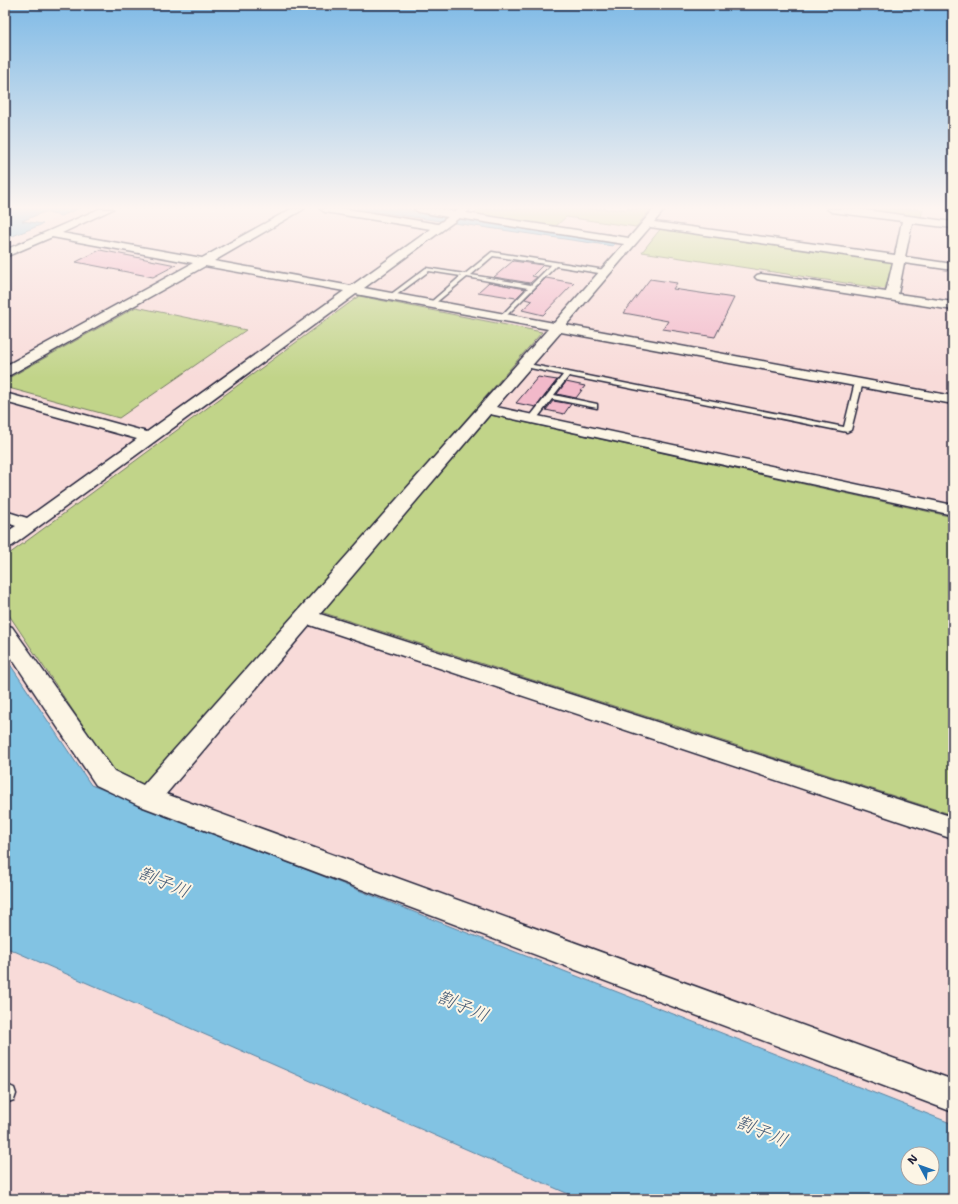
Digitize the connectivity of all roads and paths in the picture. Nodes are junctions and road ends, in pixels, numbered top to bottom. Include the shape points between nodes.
1 (198, 265) edge
2 (229, 265) edge
3 (388, 265) edge
4 (478, 265) edge
5 (554, 265) edge
6 (562, 265) edge
7 (611, 265) edge
8 (898, 265) edge
9 (939, 265) edge
10 (953, 267) edge
11 (605, 272) junction
12 (466, 275) junction
13 (761, 277) dead end
14 (533, 287) junction
15 (356, 288) junction
16 (393, 295) junction
17 (891, 297) junction
18 (433, 303) junction
19 (953, 306) edge
20 (504, 316) junction
21 (557, 326) junction
22 (523, 366) junction
23 (5, 372) edge
24 (567, 374) junction
25 (859, 382) junction
26 (549, 396) junction
27 (5, 397) edge
28 (953, 400) edge
29 (594, 406) dead end
30 (486, 409) junction
31 (532, 419) junction
32 (148, 437) junction
33 (953, 510) edge
34 (5, 516) edge
35 (28, 524) junction
36 (5, 542) edge
37 (305, 616) junction
38 (5, 632) edge
39 (147, 798) junction
40 (953, 828) edge
41 (953, 1096) edge

1 - 23 street
2 - 15 street
3 - 15 street
4 - 12 lane
5 - 14 lane
6 - 11 lane
7 - 11 street
8 - 17 street
9 - 10 street
11 - 21 street
12 - 14 lane
12 - 16 lane via 428,268
12 - 18 lane
13 - 17 street
14 - 20 lane
15 - 16 street
15 - 32 street
16 - 18 street
17 - 19 street
18 - 20 street
20 - 21 street
21 - 22 street
21 - 25 street
22 - 24 lane
22 - 30 street
24 - 25 lane via 847,430
24 - 26 lane
25 - 28 street
26 - 29 lane
26 - 31 lane
27 - 32 street
30 - 31 street
30 - 37 street
31 - 33 street
32 - 35 street
34 - 35 street
35 - 36 street
37 - 39 street
37 - 40 street
38 - 39 street via 105,778
39 - 41 street

